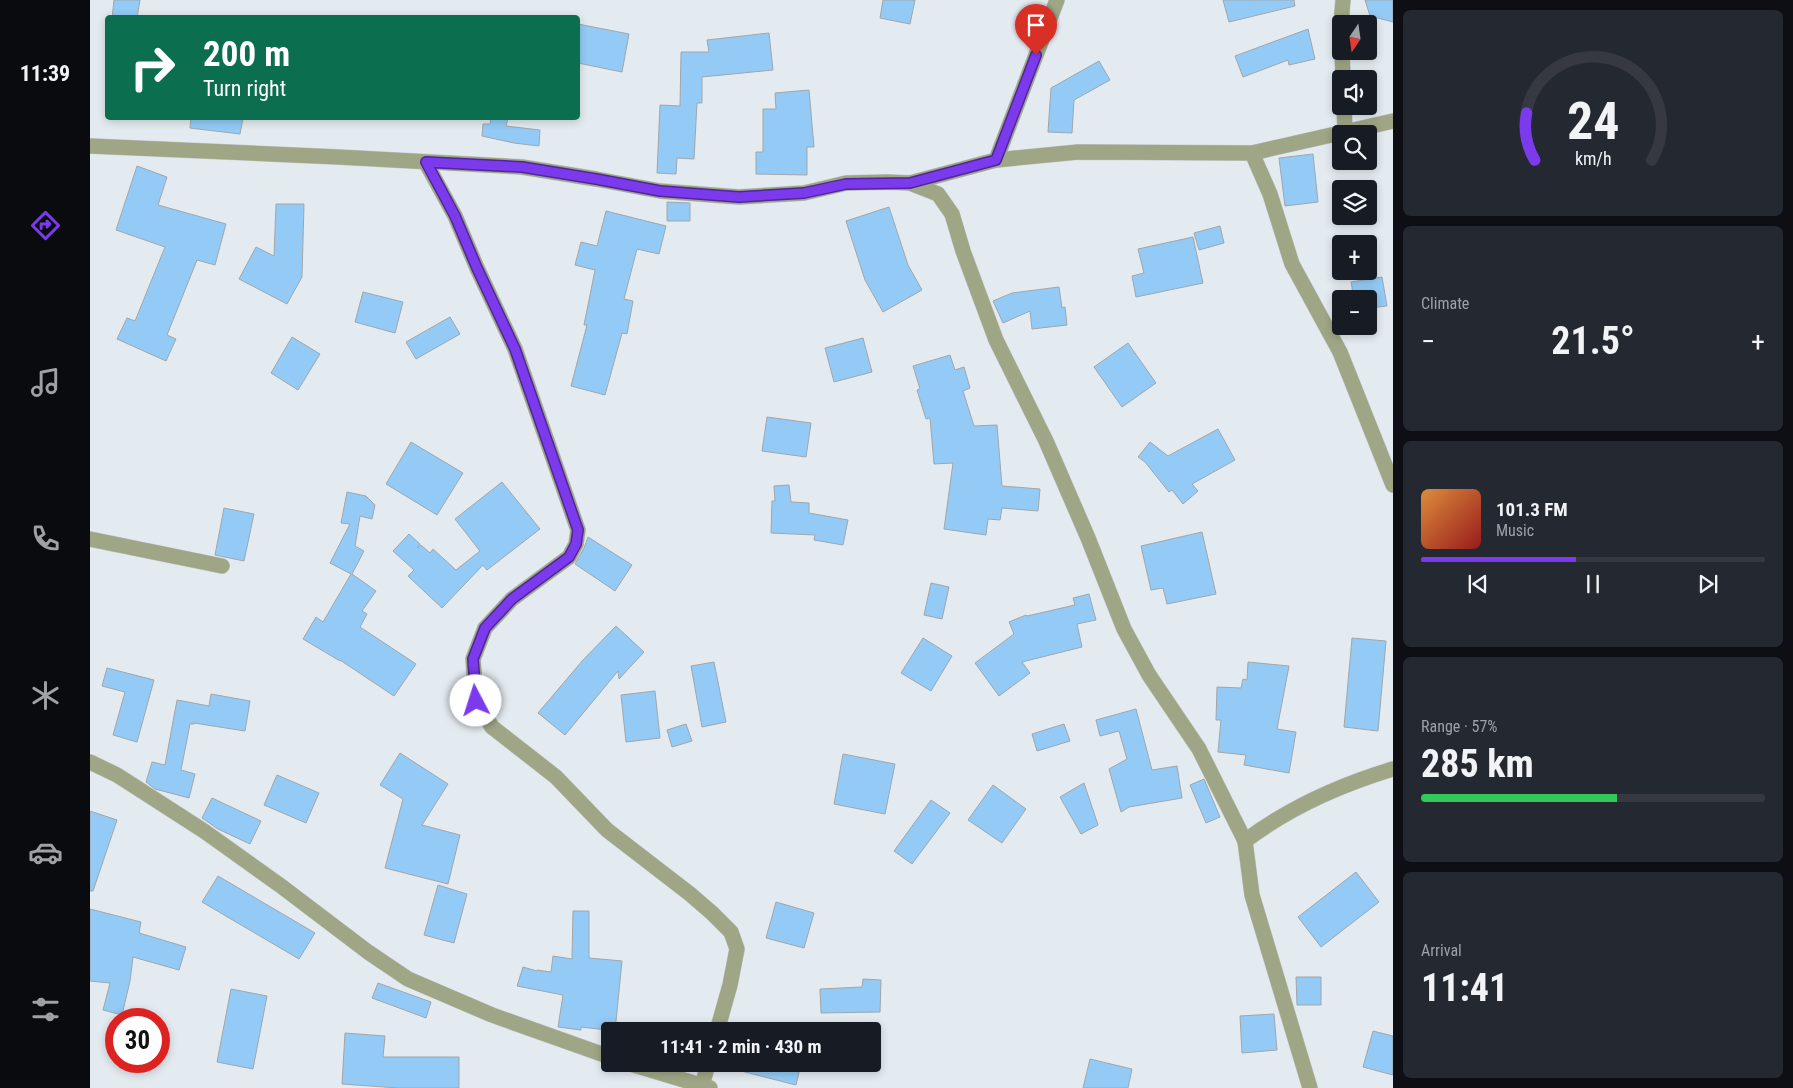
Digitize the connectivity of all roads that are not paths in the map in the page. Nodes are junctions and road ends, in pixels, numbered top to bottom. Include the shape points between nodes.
1 (1057, 0) edge
2 (1343, 0) edge
3 (1342, 15) edge
4 (1393, 122) edge
5 (1377, 125) edge
6 (1332, 135) edge
7 (90, 146) edge
8 (1252, 153) junction
9 (996, 160) junction
10 (426, 162) junction
11 (910, 183) junction
12 (1393, 485) edge
13 (90, 539) edge
14 (222, 566) dead end
15 (90, 762) edge
16 (1393, 769) edge
17 (1245, 840) junction
18 (720, 1022) edge
19 (601, 1053) edge
20 (657, 1072) edge
21 (707, 1072) edge
22 (706, 1087) edge
23 (1310, 1088) edge

1 - 9 street
2 - 3 street
4 - 5 street
6 - 8 street
7 - 10 street
8 - 9 street via 1078,152
8 - 12 street via 1270,194 1292,264 1340,352
9 - 11 street
10 - 11 street via 522,167 660,191 739,197 804,193 846,184
10 - 18 street via 455,216 515,349 578,530 576,544 569,557 512,599 485,628 473,659 476,701 492,726 556,777 607,830 690,894 731,932 737,949
11 - 17 street via 938,194 952,214 996,340 1046,441 1124,628 1149,675 1199,749
13 - 14 street
15 - 19 street via 117,775 204,831 408,979 492,1014
16 - 17 street via 1314,799 1271,821
17 - 23 street via 1252,895
20 - 22 street
21 - 22 street

